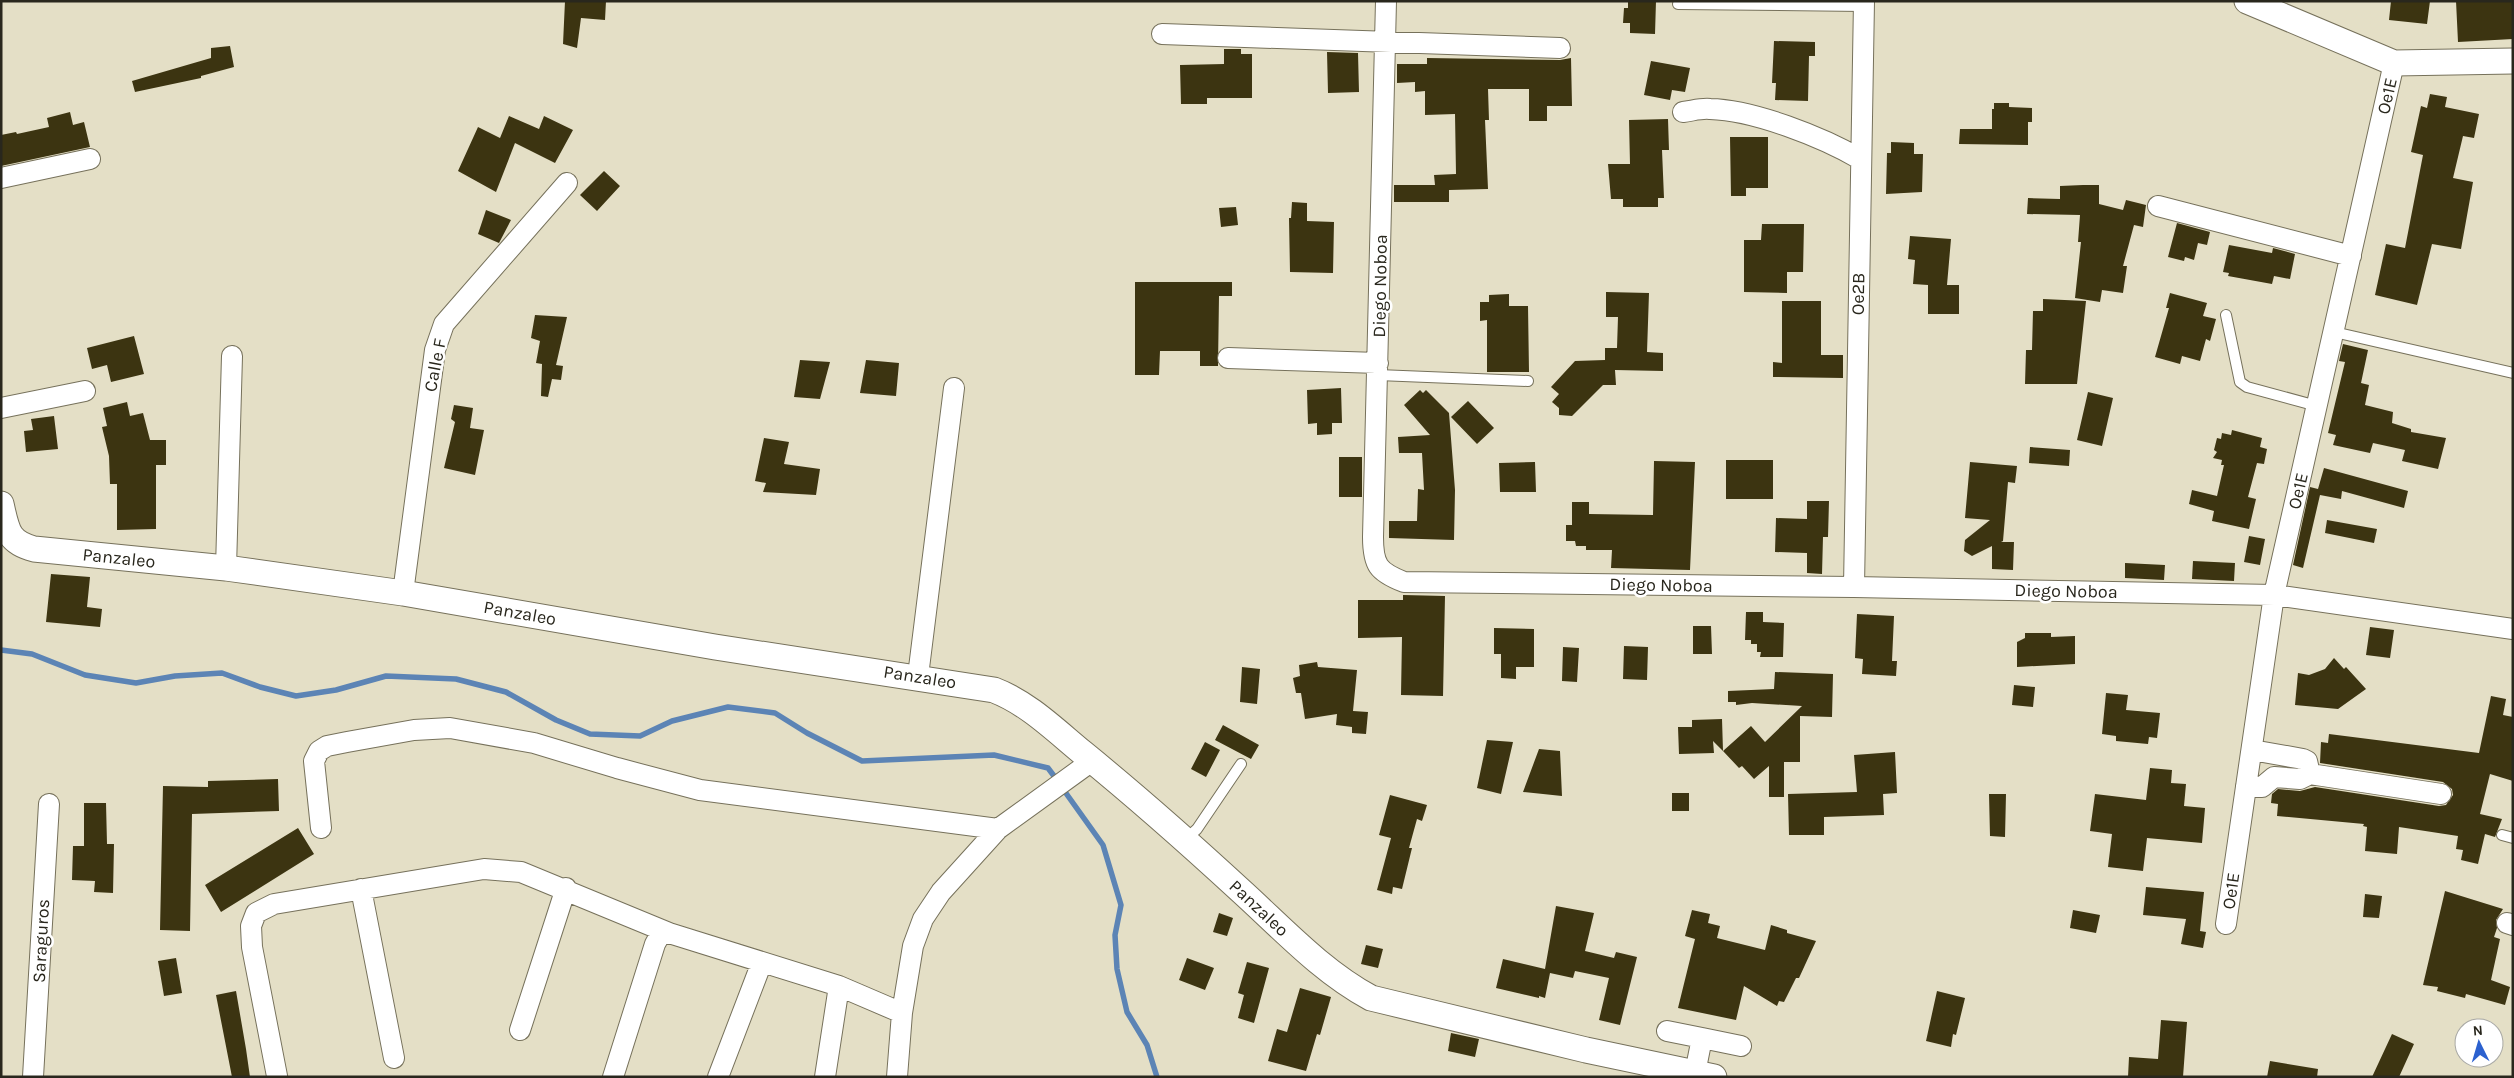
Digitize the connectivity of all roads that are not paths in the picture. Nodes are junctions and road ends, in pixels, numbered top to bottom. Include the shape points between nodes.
1 (1386, 1) edge
2 (2250, 2) edge
3 (1678, 4) dead end
4 (1864, 4) edge
5 (1162, 34) dead end
6 (1386, 42) junction
7 (1560, 48) dead end
8 (2513, 61) edge
9 (2394, 63) junction
10 (1683, 112) dead end
11 (90, 159) dead end
12 (1860, 159) junction
13 (1, 178) edge
14 (567, 183) dead end
15 (2158, 206) dead end
16 (2351, 256) junction
17 (2226, 315) dead end
18 (2334, 332) junction
19 (232, 356) dead end
20 (1228, 358) dead end
21 (1378, 369) junction
22 (2513, 373) edge
23 (1528, 381) dead end
24 (954, 388) dead end
25 (85, 391) dead end
26 (2317, 406) junction
27 (1, 408) edge
28 (1, 504) edge
29 (226, 568) junction
30 (1854, 587) junction
31 (403, 592) junction
32 (2274, 595) junction
33 (2513, 629) edge
34 (918, 676) junction
35 (2252, 750) junction
36 (1092, 761) junction
37 (1241, 764) dead end
38 (2310, 774) junction
39 (2246, 786) junction
40 (2441, 794) dead end
41 (49, 804) dead end
42 (321, 828) dead end
43 (998, 829) junction
44 (2502, 835) dead end
45 (2513, 838) edge
46 (1185, 840) junction
47 (566, 888) junction
48 (361, 889) junction
49 (2226, 924) dead end
50 (669, 933) junction
51 (762, 962) junction
52 (839, 986) junction
53 (902, 1013) junction
54 (520, 1030) dead end
55 (1667, 1031) dead end
56 (1702, 1038) junction
57 (1741, 1046) dead end
58 (394, 1058) dead end
59 (1704, 1075) edge
60 (277, 1076) edge
61 (33, 1077) edge
62 (613, 1077) edge
63 (718, 1077) edge
64 (825, 1077) edge
65 (897, 1077) edge

1 - 6 street, Diego Noboa
2 - 9 street
3 - 4 lane
4 - 12 street, Oe2B
5 - 6 street
6 - 7 street
6 - 21 street, Diego Noboa
8 - 9 street
9 - 16 street, Oe1E
10 - 12 street via 1709,109 1746,114 1797,131
11 - 13 street
12 - 30 street, Oe2B
14 - 31 street, Calle F via 444,324 435,350
15 - 16 street
16 - 18 street, Oe1E
17 - 26 lane via 2240,382 2246,387
18 - 22 lane
18 - 26 street, Oe1E
19 - 29 street
20 - 21 street
21 - 23 lane
21 - 30 street, Diego Noboa via 1373,553 1376,564 1388,576 1404,582
24 - 34 street
25 - 27 street
26 - 32 street, Oe1E
28 - 29 street, Panzaleo via 9,533 15,542 34,549
29 - 31 street, Panzaleo
30 - 32 street, Diego Noboa
31 - 34 street, Panzaleo via 715,647
32 - 33 street, Diego Noboa
32 - 35 street, Oe1E
34 - 36 street, Panzaleo via 978,686 1011,697
35 - 38 street via 2303,759 2307,761
35 - 39 street, Oe1E
36 - 43 street
36 - 46 street, Panzaleo
37 - 46 lane via 1197,829
38 - 39 street via 2300,779 2274,777 2262,787
38 - 40 street
39 - 49 street, Oe1E
41 - 61 street, Saraguros
42 - 43 street via 314,761 319,751 327,746 414,730 450,728 534,743 700,790
43 - 53 street via 941,892 923,920 913,946
44 - 45 lane
46 - 59 street, Panzaleo via 1319,964 1344,984 1371,998
47 - 48 street via 521,872 484,869
47 - 50 street
47 - 54 street
48 - 58 street
48 - 60 street via 274,904 256,913 251,926 252,947
50 - 51 street
50 - 62 street via 660,935 655,944
51 - 52 street
51 - 63 street
52 - 53 street
52 - 64 street
53 - 65 street
55 - 56 street
56 - 57 street
56 - 59 street

